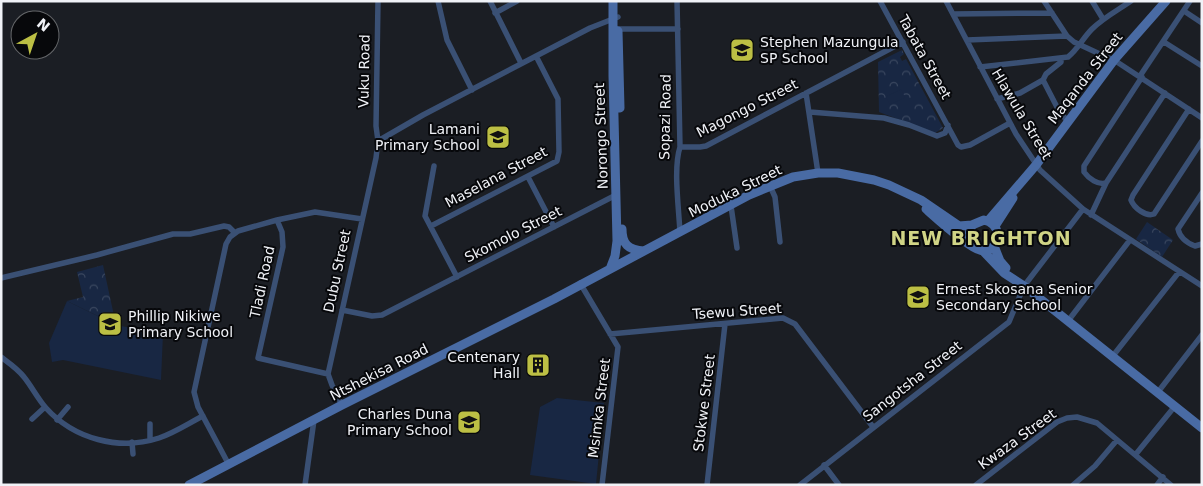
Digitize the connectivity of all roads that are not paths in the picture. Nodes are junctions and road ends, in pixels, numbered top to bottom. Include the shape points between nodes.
1 (378, 1) edge
2 (438, 1) edge
3 (490, 1) edge
4 (517, 1) edge
5 (613, 1) edge
6 (618, 1) edge
7 (677, 1) edge
8 (880, 1) edge
9 (946, 1) edge
10 (1044, 1) edge
11 (1092, 1) edge
12 (1131, 1) edge
13 (1166, 1) edge
14 (1190, 1) edge
15 (1184, 11) junction
16 (495, 13) junction
17 (1052, 13) junction
18 (953, 14) junction
19 (616, 18) junction
20 (1103, 19) junction
21 (1202, 23) edge
22 (678, 29) junction
23 (616, 30) junction
24 (1067, 36) junction
25 (967, 40) junction
26 (903, 42) junction
27 (1164, 42) junction
28 (1079, 46) junction
29 (536, 56) junction
30 (1061, 59) junction
31 (1114, 60) junction
32 (521, 64) junction
33 (1202, 66) edge
34 (980, 67) junction
35 (1141, 77) junction
36 (1043, 80) junction
37 (472, 90) junction
38 (806, 92) junction
39 (1165, 93) junction
40 (998, 100) junction
41 (1189, 109) junction
42 (810, 112) junction
43 (1202, 118) edge
44 (1068, 122) junction
45 (1010, 123) junction
46 (948, 125) junction
47 (378, 141) junction
48 (1202, 141) edge
49 (680, 147) junction
50 (1036, 165) junction
51 (434, 166) dead end
52 (818, 174) junction
53 (528, 177) junction
54 (1106, 184) junction
55 (770, 186) junction
56 (1202, 193) edge
57 (616, 195) junction
58 (911, 195) junction
59 (731, 206) junction
60 (1083, 209) junction
61 (1091, 215) junction
62 (362, 219) junction
63 (277, 220) junction
64 (992, 224) junction
65 (972, 225) junction
66 (431, 226) junction
67 (554, 227) junction
68 (235, 233) junction
69 (680, 233) junction
70 (622, 238) junction
71 (1130, 240) junction
72 (780, 242) dead end
73 (1202, 244) edge
74 (971, 245) junction
75 (994, 246) junction
76 (737, 248) dead end
77 (644, 251) junction
78 (983, 251) junction
79 (625, 261) junction
80 (610, 269) junction
81 (1179, 272) junction
82 (457, 277) junction
83 (1, 278) edge
84 (580, 283) junction
85 (1024, 286) junction
86 (1202, 286) edge
87 (342, 310) junction
88 (1068, 321) junction
89 (725, 324) junction
90 (610, 334) junction
91 (1201, 338) edge
92 (1112, 356) junction
93 (1, 357) edge
94 (328, 374) junction
95 (1158, 392) junction
96 (342, 405) junction
97 (1175, 406) junction
98 (45, 407) junction
99 (68, 407) dead end
100 (203, 416) junction
101 (32, 419) dead end
102 (57, 420) junction
103 (314, 420) junction
104 (150, 424) dead end
105 (873, 427) junction
106 (1202, 428) edge
107 (150, 440) junction
108 (1117, 440) junction
109 (132, 442) junction
110 (133, 454) dead end
111 (1136, 454) junction
112 (229, 465) junction
113 (824, 465) junction
114 (1163, 477) junction
115 (189, 485) edge
116 (305, 485) edge
117 (602, 485) edge
118 (707, 485) edge
119 (800, 485) edge
120 (839, 485) edge
121 (976, 485) edge
122 (1073, 485) edge
123 (1157, 485) edge
124 (1171, 485) edge

1 - 47 street, Vuku Road
2 - 37 street via 447,40
3 - 16 street
4 - 16 street
5 - 19 street, Norongo Street
6 - 19 street, Norongo Street
7 - 22 street, Sopazi Road
8 - 26 street, Tabata Street
9 - 18 street, Hlawula Street
10 - 17 street
11 - 20 street
12 - 20 street
13 - 31 street, Maqanda Street
14 - 15 street
15 - 21 street
15 - 27 street
16 - 32 street
17 - 18 street
17 - 24 street
18 - 25 street, Hlawula Street
19 - 23 street, Norongo Street
19 - 29 street
20 - 28 street
22 - 23 street
22 - 49 street, Sopazi Road
23 - 57 street, Norongo Street via 612,76
23 - 70 street, Norongo Street
24 - 25 street
24 - 28 street
25 - 34 street, Hlawula Street
26 - 38 street, Magongo Street
26 - 46 street, Tabata Street
27 - 33 street
27 - 35 street
28 - 30 street via 1070,56
28 - 31 street
29 - 32 street
29 - 53 street, Maselana Street via 558,99 559,154 553,164
30 - 34 street
30 - 36 street via 1062,62
31 - 35 street
31 - 44 street, Maqanda Street
32 - 37 street
34 - 40 street, Hlawula Street
35 - 39 street
35 - 54 street via 1083,168 1093,180
36 - 40 street via 1020,94
36 - 44 street
37 - 47 street
38 - 42 street
38 - 49 street, Magongo Street via 706,146
39 - 41 street
39 - 54 street
40 - 45 street, Hlawula Street
41 - 43 street
41 - 48 street via 1133,195 1133,204 1147,214 1154,214
42 - 46 street via 876,117 936,136 944,133
42 - 52 street
44 - 50 street, Maqanda Street
45 - 46 street, Tabata Street via 961,147 955,142
45 - 50 street, Hlawula Street
47 - 62 street, Dubu Street
49 - 69 street, Sopazi Road via 677,189
50 - 60 street, Hlawula Street
50 - 64 street, Maqanda Street
51 - 66 street via 425,216
52 - 55 street, Moduka Street
52 - 58 street, Moduka Street via 864,177
53 - 66 street, Maselana Street
53 - 67 street
54 - 61 street
55 - 59 street, Moduka Street
55 - 72 street via 775,197
56 - 73 street via 1178,229 1180,236 1188,242 1195,246
57 - 67 street, Skomolo Street
57 - 80 street, Norongo Street via 616,252
58 - 65 street, Moduka Street via 960,226
58 - 74 street, Moduka Street
59 - 69 street, Moduka Street
59 - 76 street
60 - 61 street, Hlawula Street
60 - 85 street, Sangotsha Street
61 - 71 street, Hlawula Street
62 - 63 street via 315,212
62 - 87 street, Dubu Street
63 - 68 street, Tladi Road
63 - 94 street, Tladi Road via 284,247 258,358
64 - 65 street via 979,221
64 - 75 street via 998,234
65 - 74 street via 968,233
66 - 82 street
67 - 82 street, Skomolo Street
68 - 83 street via 224,226 190,234 172,234
68 - 100 street via 225,247 195,387 195,399
69 - 77 street, Moduka Street
70 - 77 street via 632,249
70 - 79 street, Norongo Street
71 - 81 street, Hlawula Street
71 - 88 street
74 - 78 street
75 - 78 street
75 - 85 street via 1000,261
77 - 79 street, Moduka Street
78 - 85 street via 1004,273
79 - 80 street, Moduka Street
80 - 84 street, Moduka Street
81 - 86 street, Hlawula Street
81 - 92 street
82 - 87 street, Skomolo Street via 380,316
84 - 90 street, Msimka Street
84 - 96 street, Ntshekisa Road
85 - 88 street
85 - 105 street, Sangotsha Street via 1012,316 1004,326
87 - 94 street, Dubu Street
88 - 92 street
89 - 90 street, Tsewu Street
89 - 105 street, Tsewu Street via 783,318 792,322
89 - 118 street, Stokwe Street
90 - 117 street, Msimka Street via 618,352
91 - 95 street
92 - 95 street
93 - 98 street via 21,373
94 - 96 street
95 - 97 street
96 - 103 street, Ntshekisa Road
97 - 106 street
97 - 111 street
98 - 101 street
98 - 102 street
99 - 102 street
100 - 107 street
100 - 112 street
102 - 109 street via 91,439
103 - 112 street, Ntshekisa Road
103 - 116 street
104 - 107 street
105 - 113 street, Sangotsha Street
107 - 109 street
108 - 111 street, Kwaza Street
108 - 121 street, Kwaza Street via 1093,421 1067,418 1057,422
108 - 122 street
109 - 110 street
111 - 114 street, Kwaza Street
112 - 115 street, Ntshekisa Road
113 - 119 street, Sangotsha Street
113 - 120 street
114 - 123 street
114 - 124 street, Kwaza Street

